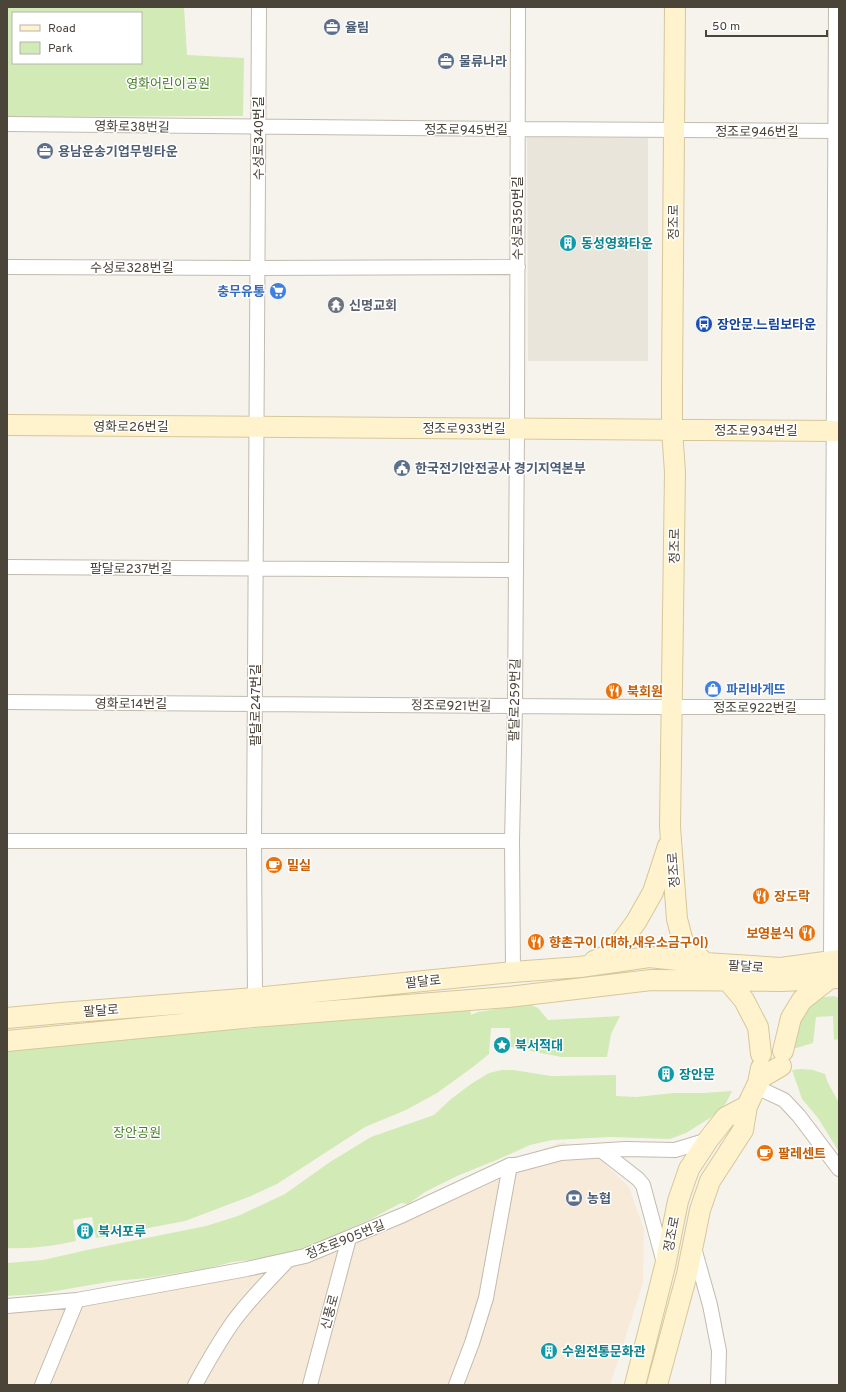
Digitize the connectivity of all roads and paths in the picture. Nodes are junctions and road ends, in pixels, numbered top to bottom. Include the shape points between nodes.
1 (259, 7) edge
2 (518, 7) edge
3 (675, 7) edge
4 (836, 7) edge
5 (7, 124) edge
6 (258, 127) junction
7 (517, 129) junction
8 (674, 130) junction
9 (837, 131) edge
10 (7, 267) edge
11 (518, 267) junction
12 (257, 268) junction
13 (7, 425) edge
14 (256, 426) junction
15 (517, 429) junction
16 (672, 430) junction
17 (837, 431) edge
18 (7, 567) edge
19 (256, 569) junction
20 (515, 570) junction
21 (7, 702) edge
22 (255, 703) junction
23 (515, 706) junction
24 (671, 707) junction
25 (836, 707) edge
26 (835, 763) edge
27 (671, 836) junction
28 (7, 841) edge
29 (512, 841) junction
30 (254, 842) junction
31 (705, 963) junction
32 (580, 967) junction
33 (835, 969) edge
34 (512, 972) junction
35 (727, 980) junction
36 (255, 998) junction
37 (7, 1018) edge
38 (7, 1041) edge
39 (759, 1072) junction
40 (747, 1106) junction
41 (708, 1140) junction
42 (602, 1151) junction
43 (510, 1165) junction
44 (839, 1169) edge
45 (349, 1238) junction
46 (693, 1243) junction
47 (288, 1260) junction
48 (665, 1266) junction
49 (77, 1300) junction
50 (7, 1306) edge
51 (42, 1385) edge
52 (195, 1385) edge
53 (310, 1385) edge
54 (456, 1385) edge
55 (635, 1385) edge
56 (657, 1385) edge
57 (718, 1385) edge

1 - 6 street, 수성로340번길
2 - 7 street, 수성로350번길
3 - 8 street, 정조로
4 - 9 street
5 - 6 street, 영화로38번길
6 - 7 street, 정조로945번길
6 - 12 street, 수성로340번길
7 - 8 street, 정조로945번길
7 - 11 street, 수성로350번길
8 - 9 street, 정조로946번길
8 - 16 street, 정조로
9 - 17 street
10 - 12 street, 수성로328번길
11 - 12 street
11 - 15 street, 수성로350번길
12 - 14 street, 수성로340번길
13 - 14 street, 영화로26번길
14 - 15 street, 정조로933번길
14 - 19 street, 팔달로247번길
15 - 16 street, 정조로933번길
15 - 20 street, 팔달로259번길
16 - 17 street, 정조로934번길
16 - 24 street, 정조로 via 675,472
17 - 25 street
18 - 19 street, 팔달로237번길
19 - 20 street
19 - 22 street, 팔달로247번길
20 - 23 street, 팔달로259번길
21 - 22 street, 영화로14번길
22 - 23 street, 정조로921번길
22 - 30 street, 팔달로247번길
23 - 24 street, 정조로921번길
23 - 29 street, 팔달로259번길
24 - 25 street, 정조로922번길
24 - 27 street, 정조로
25 - 26 street
26 - 33 street
27 - 31 street, 정조로 via 677,919 683,942
27 - 32 street via 653,892 636,922 613,953
28 - 30 street
29 - 30 street
29 - 34 street, 팔달로259번길
30 - 36 street, 팔달로247번길
31 - 32 street, 팔달로 via 649,957
31 - 33 street, 팔달로
31 - 35 street, 정조로
32 - 34 street, 팔달로
33 - 35 street, 팔달로 via 782,981
33 - 39 street via 802,1000 791,1018 782,1059
34 - 36 street, 팔달로
35 - 38 street, 팔달로 via 651,980 508,997 253,1017
35 - 39 street, 정조로 via 744,1000 758,1027
36 - 37 street, 팔달로
39 - 40 street, 정조로
39 - 44 street via 799,1116
40 - 41 street, 정조로 via 726,1117
40 - 46 street, 정조로 via 744,1130 710,1181
41 - 42 street, 정조로905번길 via 674,1150
41 - 48 street, 정조로 via 689,1169 678,1202
42 - 43 street, 정조로905번길 via 562,1153
42 - 48 street via 638,1179 643,1186
43 - 45 street, 정조로905번길
43 - 54 street via 486,1298
45 - 47 street, 정조로905번길 via 305,1256
45 - 53 street, 신풍로
46 - 56 street, 정조로
46 - 57 street via 719,1350
47 - 49 street, 정조로905번길
47 - 52 street via 234,1321
48 - 55 street, 정조로
49 - 50 street, 정조로905번길
49 - 51 street

